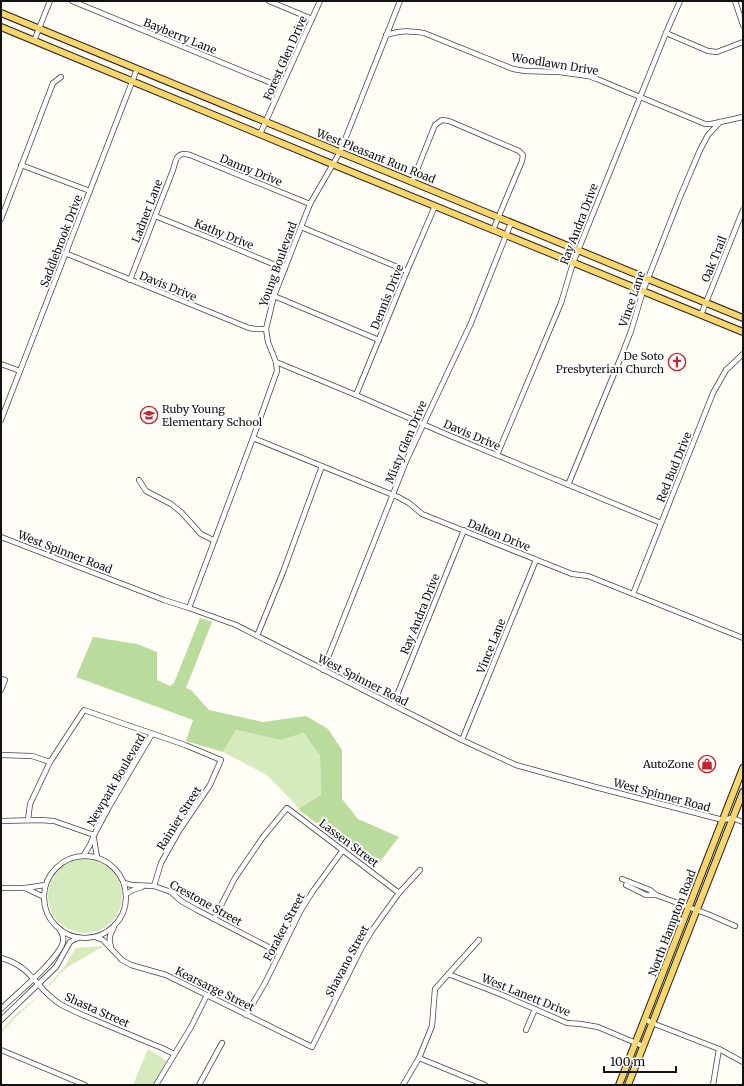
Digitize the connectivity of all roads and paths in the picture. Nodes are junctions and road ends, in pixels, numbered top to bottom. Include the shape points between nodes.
1 (50, 1) edge
2 (72, 1) edge
3 (269, 1) edge
4 (320, 1) edge
5 (400, 1) edge
6 (680, 1) edge
7 (735, 1) edge
8 (1, 13) edge
9 (312, 19) junction
10 (743, 25) edge
11 (1, 27) edge
12 (39, 28) junction
13 (666, 33) junction
14 (386, 35) junction
15 (34, 41) junction
16 (743, 42) edge
17 (137, 69) junction
18 (61, 77) dead end
19 (132, 81) junction
20 (281, 87) junction
21 (640, 97) junction
22 (743, 117) edge
23 (266, 122) junction
24 (720, 122) junction
25 (260, 134) junction
26 (340, 152) junction
27 (185, 153) joint
28 (332, 164) junction
29 (21, 165) junction
30 (412, 182) junction
31 (90, 191) junction
32 (310, 204) junction
33 (435, 206) junction
34 (743, 210) edge
35 (155, 216) junction
36 (498, 217) junction
37 (1, 219) edge
38 (511, 223) junction
39 (301, 228) junction
40 (493, 230) junction
41 (506, 235) junction
42 (578, 250) junction
43 (65, 254) junction
44 (573, 262) junction
45 (285, 269) junction
46 (407, 271) junction
47 (648, 279) junction
48 (130, 280) junction
49 (643, 291) junction
50 (274, 296) junction
51 (706, 303) junction
52 (701, 315) junction
53 (743, 318) edge
54 (266, 329) junction
55 (743, 332) edge
56 (379, 340) junction
57 (743, 354) edge
58 (276, 362) junction
59 (1, 364) edge
60 (20, 371) junction
61 (356, 395) junction
62 (1, 420) edge
63 (423, 424) junction
64 (253, 438) junction
65 (497, 455) junction
66 (322, 466) junction
67 (139, 480) dead end
68 (568, 485) junction
69 (393, 495) junction
70 (661, 523) junction
71 (464, 530) junction
72 (1, 537) edge
73 (214, 540) junction
74 (536, 560) junction
75 (633, 594) junction
76 (188, 608) junction
77 (257, 636) junction
78 (743, 638) edge
79 (323, 670) junction
80 (3, 680) edge
81 (1, 690) edge
82 (393, 705) junction
83 (152, 734) junction
84 (462, 740) junction
85 (1, 755) edge
86 (50, 762) junction
87 (743, 768) edge
88 (743, 792) edge
89 (732, 818) junction
90 (28, 820) junction
91 (723, 820) junction
92 (1, 821) edge
93 (743, 822) edge
94 (94, 835) junction
95 (343, 850) junction
96 (84, 855) junction
97 (97, 857) junction
98 (420, 870) dead end
99 (621, 881) dead end
100 (124, 883) junction
101 (45, 885) junction
102 (144, 886) junction
103 (154, 886) junction
104 (1, 888) edge
105 (25, 888) junction
106 (399, 893) junction
107 (694, 893) junction
108 (126, 894) junction
109 (44, 896) junction
110 (702, 896) junction
111 (689, 907) junction
112 (697, 910) junction
113 (214, 919) junction
114 (114, 926) junction
115 (735, 926) dead end
116 (59, 929) junction
117 (95, 937) junction
118 (80, 938) junction
119 (478, 940) dead end
120 (112, 948) junction
121 (280, 953) junction
122 (1, 958) edge
123 (448, 974) junction
124 (33, 978) junction
125 (38, 984) junction
126 (16, 995) junction
127 (207, 995) junction
128 (21, 1000) junction
129 (535, 1009) junction
130 (1, 1010) edge
131 (246, 1015) junction
132 (645, 1019) junction
133 (1, 1020) edge
134 (652, 1023) junction
135 (526, 1030) dead end
136 (222, 1043) dead end
137 (636, 1043) junction
138 (643, 1046) junction
139 (312, 1047) joint
140 (719, 1049) junction
141 (1, 1050) edge
142 (174, 1054) junction
143 (419, 1058) junction
144 (743, 1062) edge
145 (628, 1063) junction
146 (635, 1066) junction
147 (85, 1085) edge
148 (156, 1085) edge
149 (199, 1085) edge
150 (403, 1085) edge
151 (485, 1085) edge
152 (619, 1085) edge
153 (628, 1085) edge
154 (713, 1085) edge

1 - 12 street
2 - 20 street, Bayberry Lane
3 - 9 street
4 - 9 street, Forest Glen Drive
5 - 14 street, Young Boulevard
6 - 13 street, Ray Andra Drive
7 - 10 street
8 - 12 main road, West Pleasant Run Road
9 - 20 street, Forest Glen Drive
11 - 15 main road
12 - 15 street
12 - 17 main road, West Pleasant Run Road
13 - 16 street via 708,51 717,52
13 - 21 street, Ray Andra Drive
14 - 21 street, Woodlawn Drive via 398,31 424,33 513,69 588,76
14 - 26 street, Young Boulevard
15 - 19 main road
17 - 19 street, Saddlebrook Drive
17 - 23 main road, West Pleasant Run Road
18 - 29 street via 53,83
19 - 25 main road
19 - 31 street, Saddlebrook Drive
20 - 23 street, Forest Glen Drive
21 - 24 street, Woodlawn Drive via 705,124
21 - 42 street, Ray Andra Drive
22 - 24 street, Woodlawn Drive
23 - 25 street, Forest Glen Drive
23 - 26 main road, West Pleasant Run Road
24 - 47 street, Vince Lane via 708,135 700,150
25 - 28 main road
26 - 28 street, Young Boulevard
26 - 30 main road, West Pleasant Run Road
27 - 32 street, Danny Drive
27 - 35 street, Ladner Lane via 177,157
28 - 32 street, Young Boulevard
28 - 33 main road
29 - 31 street
29 - 37 street
30 - 36 main road, West Pleasant Run Road
30 - 36 street via 435,125 442,120 449,121 523,155
31 - 43 street, Saddlebrook Drive
32 - 39 street, Young Boulevard
33 - 40 main road
33 - 46 street, Dennis Drive
34 - 51 street, Oak Trail
35 - 45 street, Kathy Drive
35 - 48 street, Ladner Lane
36 - 38 main road, West Pleasant Run Road
36 - 40 street
38 - 41 street, Misty Glen Drive
38 - 42 main road, West Pleasant Run Road
39 - 45 street, Young Boulevard
39 - 46 street
40 - 41 main road
41 - 44 main road
41 - 63 street, Misty Glen Drive via 471,323
42 - 44 street, Ray Andra Drive
42 - 47 main road, West Pleasant Run Road
43 - 48 street, Davis Drive
43 - 60 street, Saddlebrook Drive
44 - 49 main road
44 - 65 street, Ray Andra Drive via 561,303
45 - 50 street, Young Boulevard
46 - 56 street, Dennis Drive
47 - 49 street, Vince Lane
47 - 51 main road, West Pleasant Run Road
48 - 54 street, Davis Drive via 248,328
49 - 52 main road
49 - 68 street, Vince Lane via 631,331
50 - 54 street, Young Boulevard
50 - 56 street
51 - 52 street, Oak Trail
51 - 53 main road, West Pleasant Run Road
52 - 55 main road
54 - 58 street, Young Boulevard
56 - 61 street, Dennis Drive
57 - 70 street, Red Bud Drive via 726,370 713,393
58 - 61 street, Davis Drive
58 - 64 street, Young Boulevard via 275,378
59 - 60 street
60 - 62 street, Saddlebrook Drive
61 - 63 street, Davis Drive
63 - 65 street, Davis Drive
63 - 69 street, Misty Glen Drive
64 - 66 street, Dalton Drive
64 - 73 street, Young Boulevard
65 - 68 street, Davis Drive
66 - 69 street, Dalton Drive
66 - 77 street
67 - 73 street via 146,492 171,504 202,534
68 - 70 street, Davis Drive
69 - 71 street, Dalton Drive via 409,503 422,514
69 - 79 street, Misty Glen Drive
70 - 75 street, Red Bud Drive
71 - 74 street, Dalton Drive
71 - 82 street, Ray Andra Drive
72 - 76 street, West Spinner Road
73 - 76 street, Young Boulevard
74 - 75 street, Dalton Drive via 572,574 588,576
74 - 84 street, Vince Lane
75 - 78 street, Dalton Drive
76 - 77 street, West Spinner Road via 236,625
77 - 79 street, West Spinner Road
79 - 82 street, West Spinner Road
80 - 81 street
82 - 84 street, West Spinner Road
83 - 86 street via 84,710
83 - 94 street, Newpark Boulevard
83 - 103 street, Rainier Street via 221,760 210,785 161,863
84 - 91 street, West Spinner Road via 516,765
85 - 86 street via 32,756
86 - 90 street via 34,793
87 - 91 main road, North Hampton Road
88 - 89 main road, North Hampton Road
89 - 91 street
89 - 93 street
89 - 110 main road, North Hampton Road
90 - 92 street
90 - 94 street via 54,821
91 - 107 main road, North Hampton Road
94 - 96 street, Newpark Boulevard
94 - 97 street, Newpark Boulevard
95 - 106 street, Lassen Street
95 - 113 street, Lassen Street via 287,808 235,878
95 - 121 street, Foraker Street via 305,904
96 - 97 street
96 - 101 street via 64,861 56,867
97 - 100 street via 114,867
98 - 106 street, Shavano Street
99 - 111 street via 646,895 656,895
100 - 102 street, Crestone Street
100 - 108 street
101 - 105 street
101 - 109 street
102 - 103 street, Crestone Street
102 - 108 street, Crestone Street
103 - 113 street, Crestone Street via 171,892 182,902
104 - 105 street
105 - 109 street
106 - 139 street, Shavano Street via 362,947
107 - 110 main road
107 - 111 main road, North Hampton Road
108 - 114 street via 121,917
109 - 116 street via 49,918
110 - 112 main road, North Hampton Road
111 - 112 street
111 - 132 main road, North Hampton Road
112 - 115 street
112 - 134 main road, North Hampton Road
113 - 121 street, Crestone Street
114 - 117 street
114 - 120 street via 109,941
116 - 118 street
116 - 124 street via 63,936 62,945 52,960
117 - 118 street
117 - 120 street, Kearsarge Street
118 - 125 street via 70,942 56,967
119 - 123 street
120 - 127 street, Kearsarge Street via 122,960 131,965 166,975
121 - 131 street, Foraker Street
122 - 124 street, Shasta Street via 18,965
123 - 129 street, West Lanett Drive
123 - 143 street via 435,988 432,1026
124 - 125 street, Shasta Street
124 - 126 street
125 - 128 street
125 - 142 street, Shasta Street via 67,1008
126 - 128 street
126 - 130 street
127 - 131 street, Kearsarge Street
127 - 142 street
128 - 133 street
129 - 135 street
129 - 137 street, West Lanett Drive via 567,1023 598,1027
131 - 139 street, Kearsarge Street
132 - 134 street
132 - 137 main road, North Hampton Road
134 - 138 main road, North Hampton Road
134 - 140 street
136 - 149 street
137 - 138 street, West Lanett Drive
137 - 145 main road, North Hampton Road
138 - 146 main road, North Hampton Road
140 - 144 street
140 - 154 street
141 - 147 street
142 - 148 street
143 - 150 street
143 - 151 street
145 - 146 main road
145 - 152 main road, North Hampton Road
146 - 153 main road, North Hampton Road

